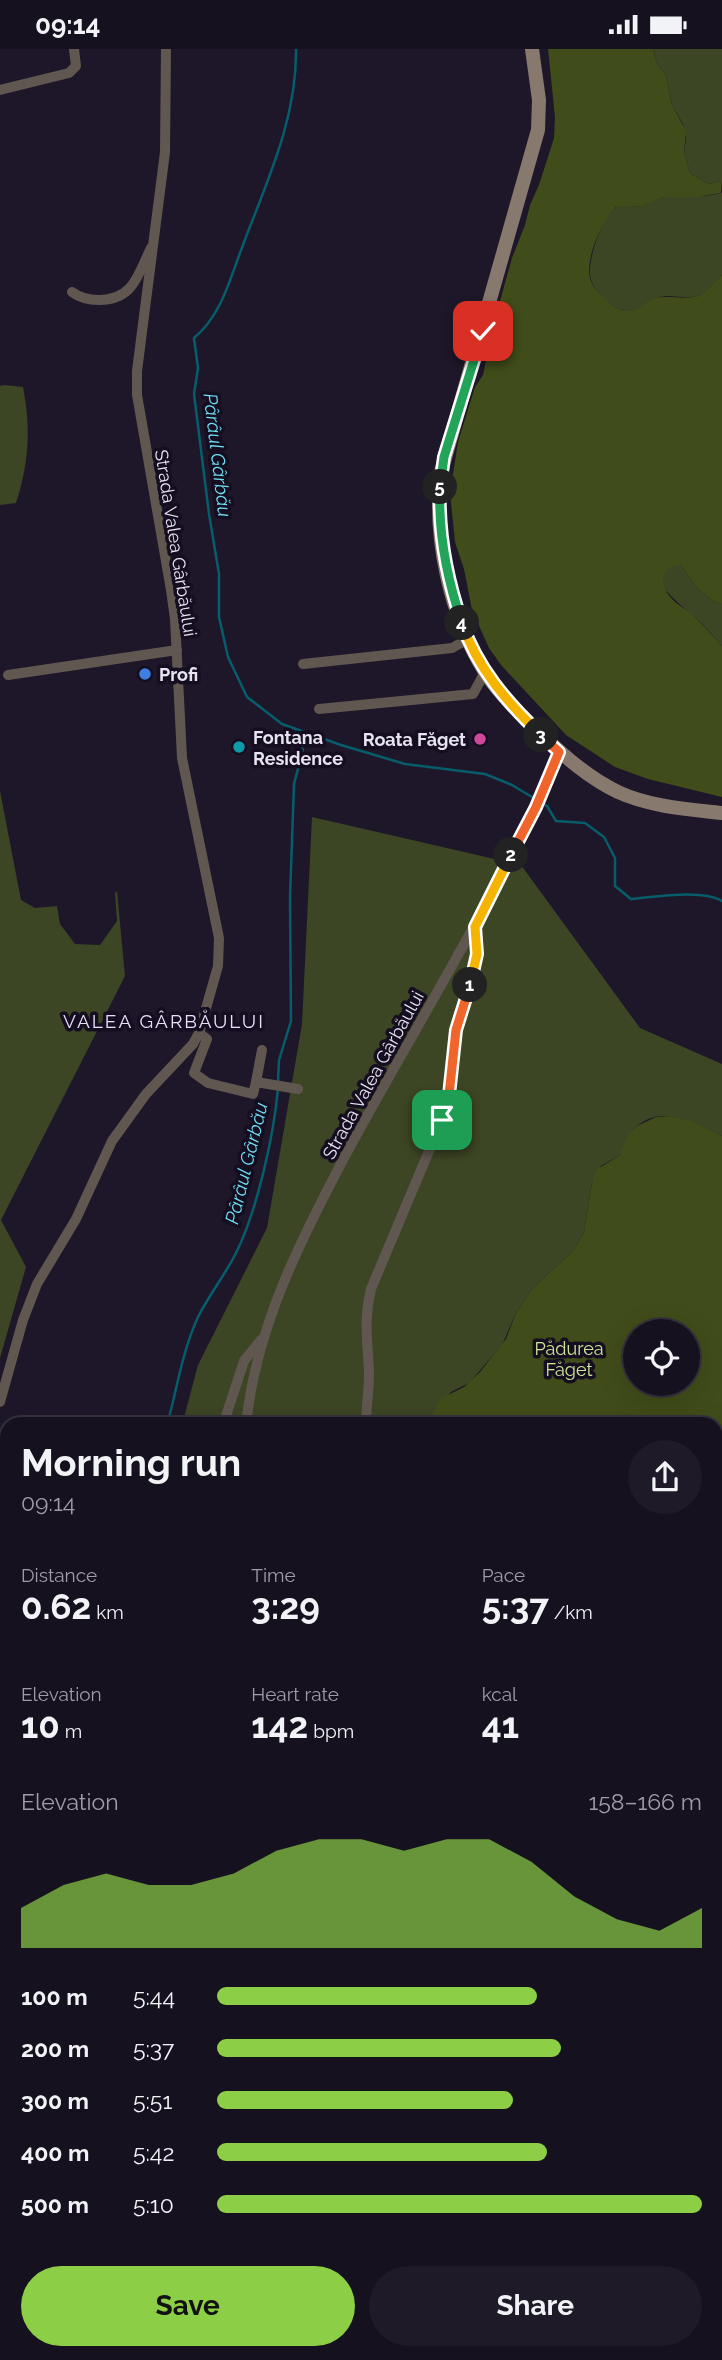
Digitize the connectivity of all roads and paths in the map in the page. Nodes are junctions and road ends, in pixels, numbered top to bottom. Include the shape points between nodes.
1 (74, 49) edge
2 (166, 49) edge
3 (532, 49) edge
4 (0, 90) edge
5 (156, 238) junction
6 (72, 292) dead end
7 (468, 639) junction
8 (177, 650) junction
9 (303, 664) dead end
10 (485, 672) junction
11 (8, 675) dead end
12 (319, 709) dead end
13 (559, 752) junction
14 (722, 813) edge
15 (475, 927) junction
16 (200, 1033) junction
17 (262, 1050) dead end
18 (256, 1082) junction
19 (298, 1089) dead end
20 (262, 1339) junction
21 (0, 1402) edge
22 (226, 1417) edge
23 (247, 1417) edge
24 (366, 1417) edge

1 - 4 street via 76,66 69,73
2 - 5 street, Strada Valea Gârbăului via 165,152
3 - 7 main road via 539,100 537,137 440,483 447,574
5 - 6 street, Strada Valea Gârbăului via 127,293 96,300
5 - 8 street, Strada Valea Gârbăului via 137,395 172,590
7 - 9 street via 452,648
7 - 10 main road
8 - 11 street
8 - 16 street, Strada Valea Gârbăului via 182,758 219,938 218,966
10 - 12 street via 473,694
10 - 13 main road
13 - 14 main road via 588,775 626,795 659,805
13 - 15 street, Strada Valea Gârbăului
15 - 20 street, Strada Valea Gârbăului via 302,1237
15 - 24 street via 477,954 456,1030 442,1120 367,1307
16 - 18 street via 207,1039 194,1073 208,1083 253,1094
16 - 21 street via 112,1141 76,1219 37,1284
17 - 18 street
18 - 19 street
20 - 22 street via 244,1361
20 - 23 street, Strada Valea Gârbăului

